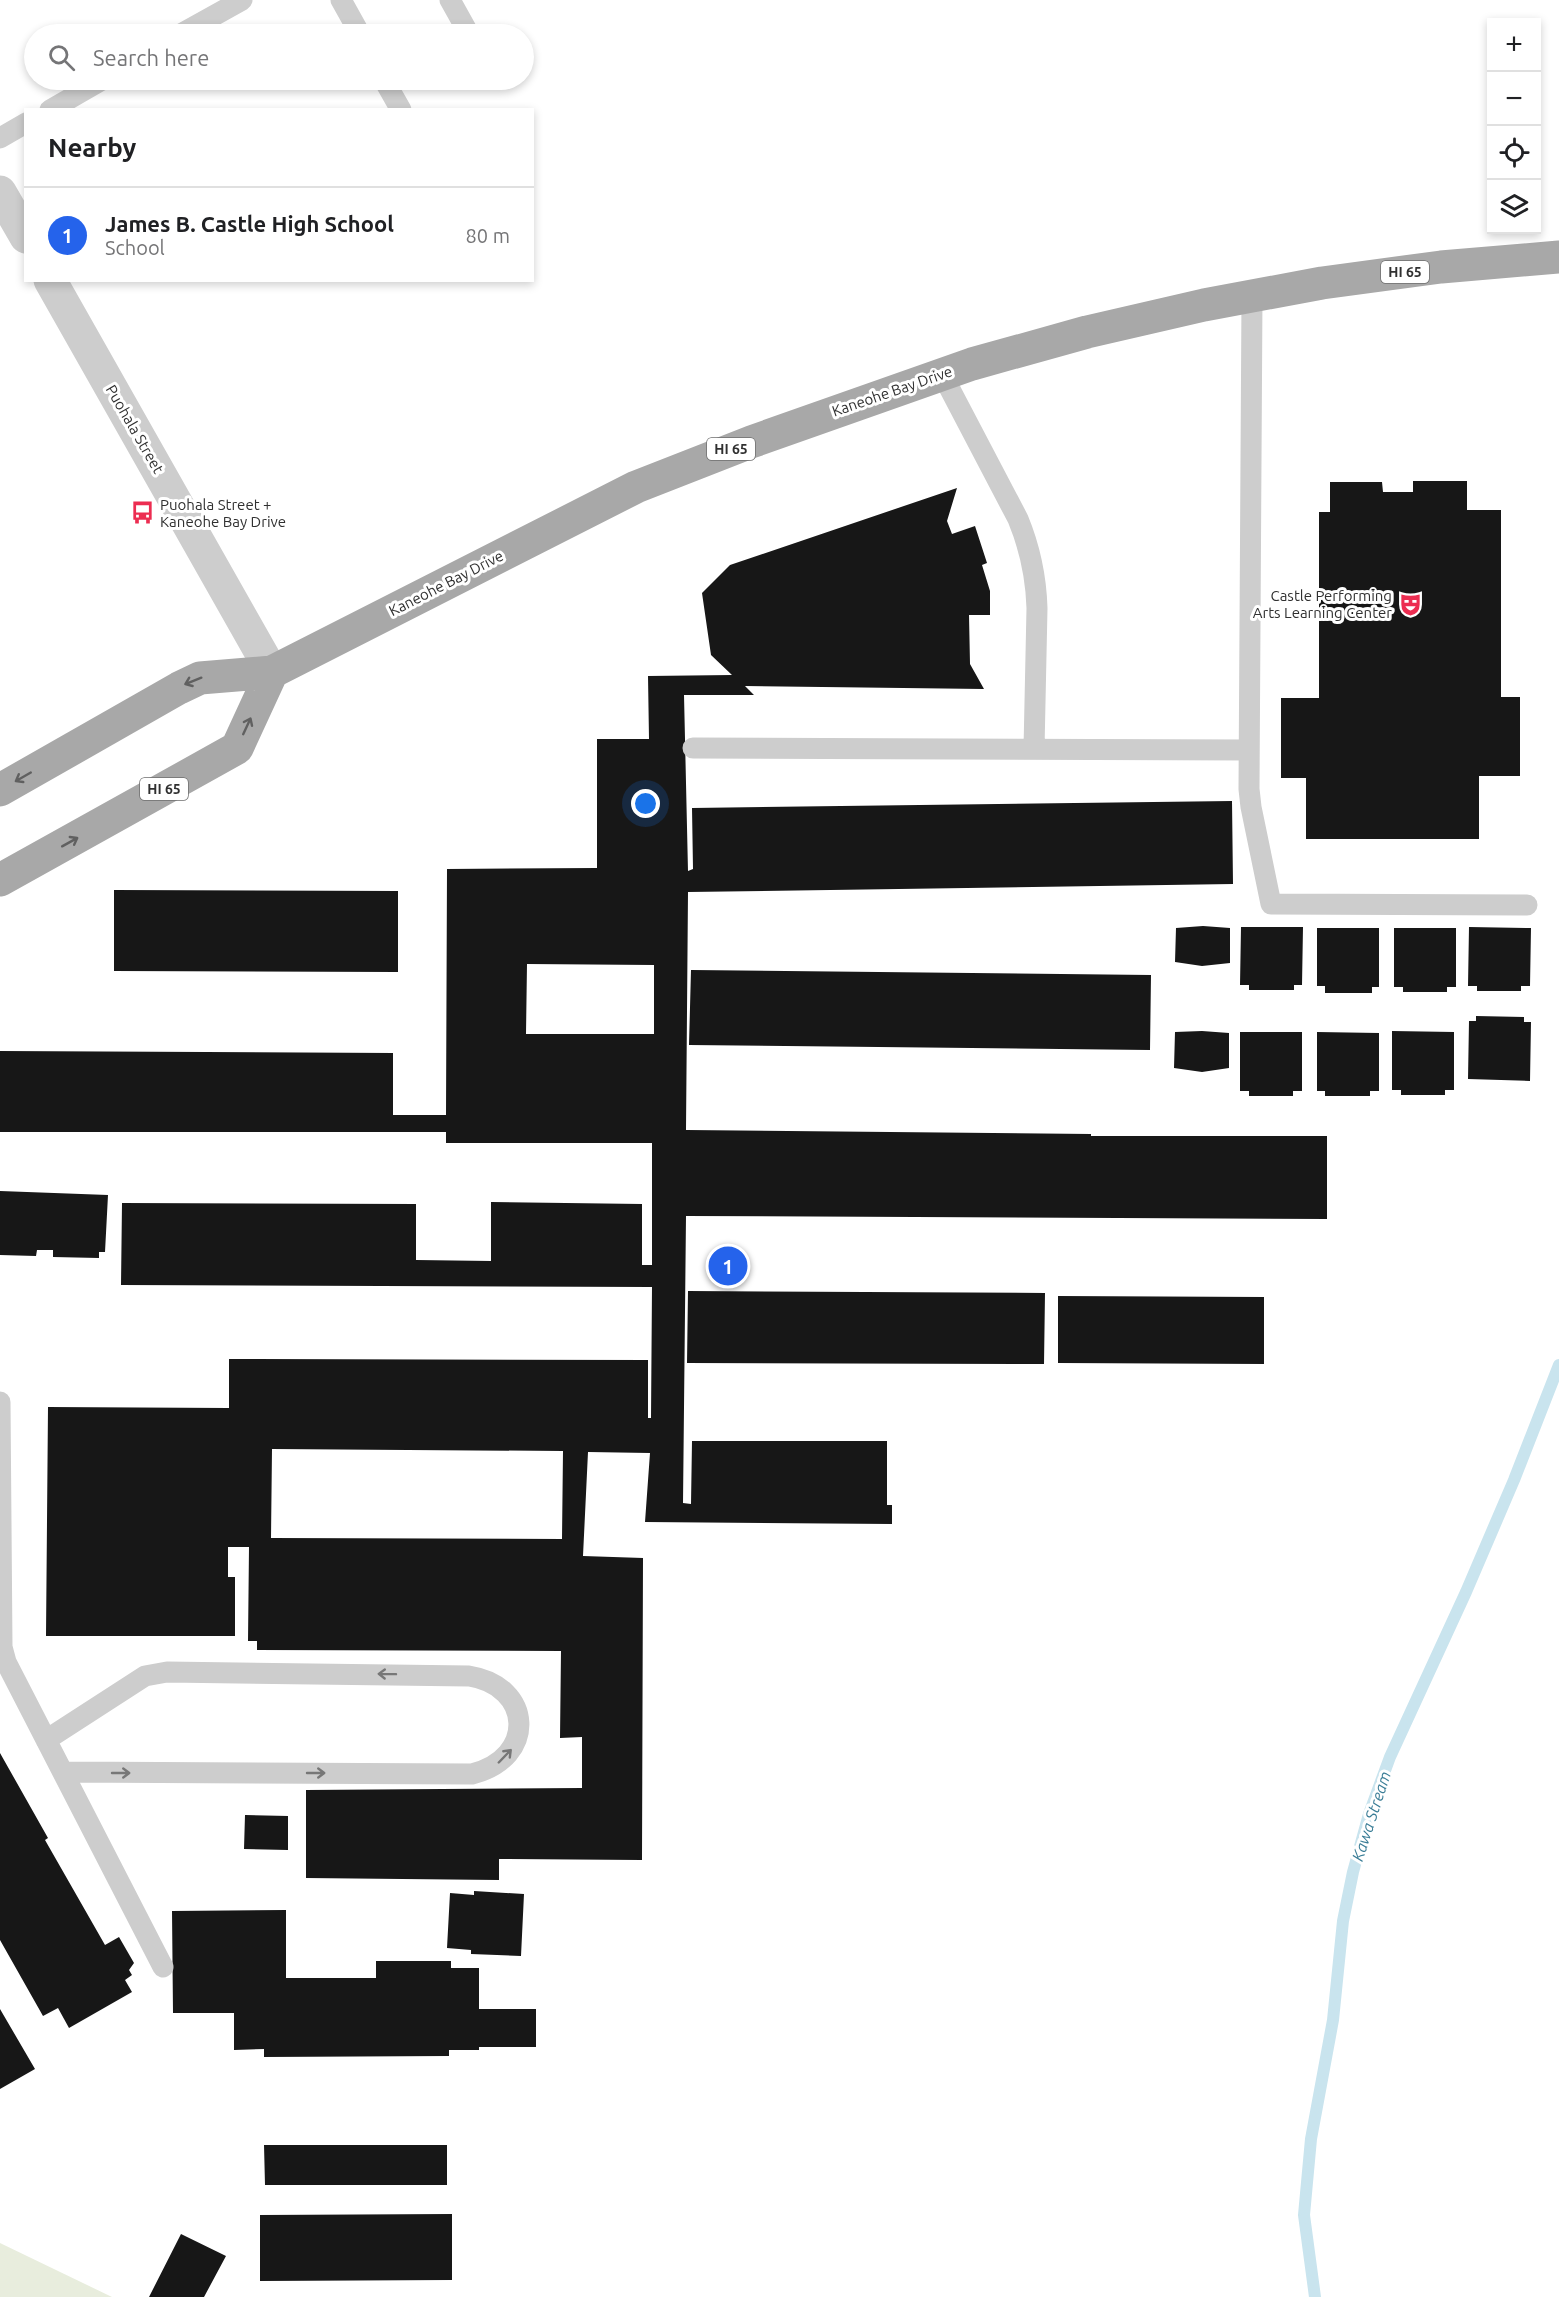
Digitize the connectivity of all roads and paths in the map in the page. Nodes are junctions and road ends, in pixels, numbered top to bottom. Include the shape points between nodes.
1 (242, 0) edge
2 (341, 0) edge
3 (450, 0) edge
4 (199, 24) edge
5 (354, 24) edge
6 (463, 24) edge
7 (85, 90) edge
8 (390, 90) edge
9 (53, 108) edge
10 (400, 108) edge
11 (24, 124) edge
12 (0, 138) edge
13 (0, 192) edge
14 (24, 234) edge
15 (1559, 257) edge
16 (51, 282) edge
17 (1252, 296) junction
18 (942, 374) junction
19 (272, 672) junction
20 (693, 748) dead end
21 (1034, 749) junction
22 (1250, 750) junction
23 (0, 790) edge
24 (0, 880) edge
25 (1527, 905) dead end
26 (0, 1402) edge
27 (46, 1740) junction
28 (63, 1772) junction
29 (163, 1967) dead end

1 - 4 lane
2 - 5 lane
3 - 6 lane
7 - 9 lane
8 - 10 lane
11 - 12 lane
13 - 14 street
15 - 17 main road, Kaneohe Bay Drive / HI 65 via 1441,267
16 - 19 street, Puohala Street
17 - 18 main road, Kaneohe Bay Drive / HI 65 via 1087,332
17 - 22 lane
18 - 19 main road, Kaneohe Bay Drive / HI 65 via 751,441 636,487
18 - 21 lane via 1028,543 1037,588
19 -> 23 main road, Kaneohe Bay Drive / HI 65 via 200,678
24 -> 19 main road, HI 65 via 237,748
20 - 21 lane
21 - 22 lane
22 - 25 lane via 1251,807 1271,904
26 - 27 lane via 2,1647
27 - 28 lane
28 -> 27 lane via 472,1774 489,1770 514,1748 518,1715 512,1699 500,1687 485,1678 469,1676 167,1672 145,1676
28 - 29 lane

